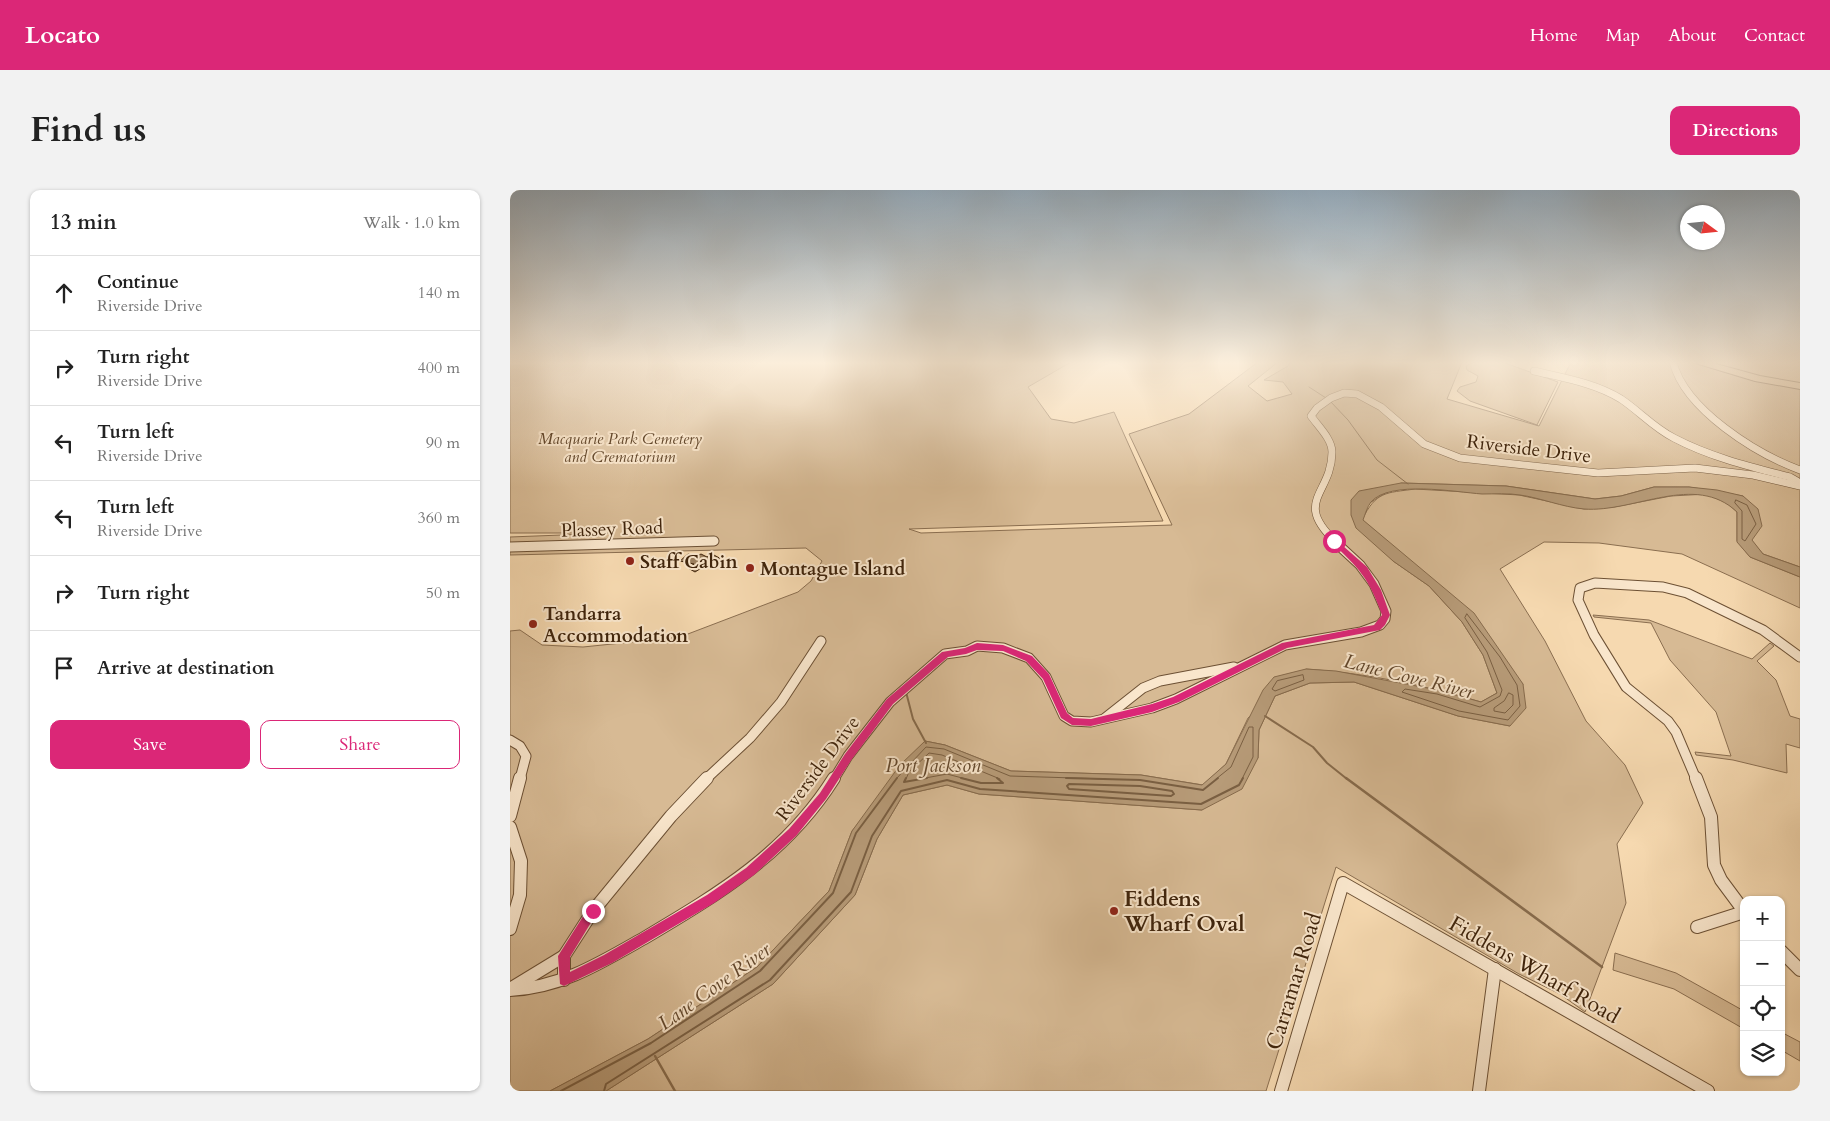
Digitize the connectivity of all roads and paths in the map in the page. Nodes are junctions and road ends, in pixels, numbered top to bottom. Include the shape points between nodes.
1 (1323, 404) edge
2 (1376, 404) edge
3 (1627, 404) edge
4 (1701, 404) edge
5 (1800, 470) edge
6 (1799, 486) edge
7 (714, 542) dead end
8 (510, 547) edge
9 (821, 641) dead end
10 (1800, 657) edge
11 (1241, 665) junction
12 (1103, 719) junction
13 (510, 740) edge
14 (510, 816) edge
15 (510, 827) edge
16 (1343, 883) joint
17 (1740, 906) edge
18 (1740, 913) edge
19 (1697, 927) dead end
20 (510, 930) edge
21 (1785, 955) edge
22 (564, 956) junction
23 (1495, 969) junction
24 (1800, 970) edge
25 (564, 980) junction
26 (510, 990) edge
27 (1281, 1091) edge
28 (1478, 1091) edge
29 (1708, 1091) edge

1 - 11 street, Riverside Drive via 1311,416 1332,451 1329,468 1315,502 1316,518 1326,534 1368,574 1384,605 1385,619 1371,630 1290,644
2 - 6 street, Riverside Drive via 1424,444 1460,458 1598,473 1695,468 1753,475
3 - 6 street via 1673,438 1735,462 1790,477
4 - 5 street via 1728,433 1759,453
7 - 8 street, Plassey Road
9 - 22 street via 781,702 750,738 671,816 593,911
10 - 17 street via 1762,630 1673,589 1595,582 1580,588 1578,593 1594,635 1626,687 1668,721 1676,732 1711,817 1714,866
11 - 12 street, Riverside Drive via 1176,699
11 - 12 street, Riverside Drive via 1160,681 1143,688
12 - 25 street, Riverside Drive via 1072,722 1062,712 1046,677 1029,658 1003,648 977,646 945,654 878,715 823,796 792,832 750,872 608,959
13 - 14 street via 520,746 526,756
15 - 20 street via 521,861 520,895
16 - 23 street, Fiddens Wharf Road
16 - 27 street, Carramar Road
18 - 19 street
21 - 24 street
22 - 25 street
22 - 26 street
23 - 28 street
23 - 29 street, Fiddens Wharf Road
25 - 26 street, Riverside Drive via 535,989

